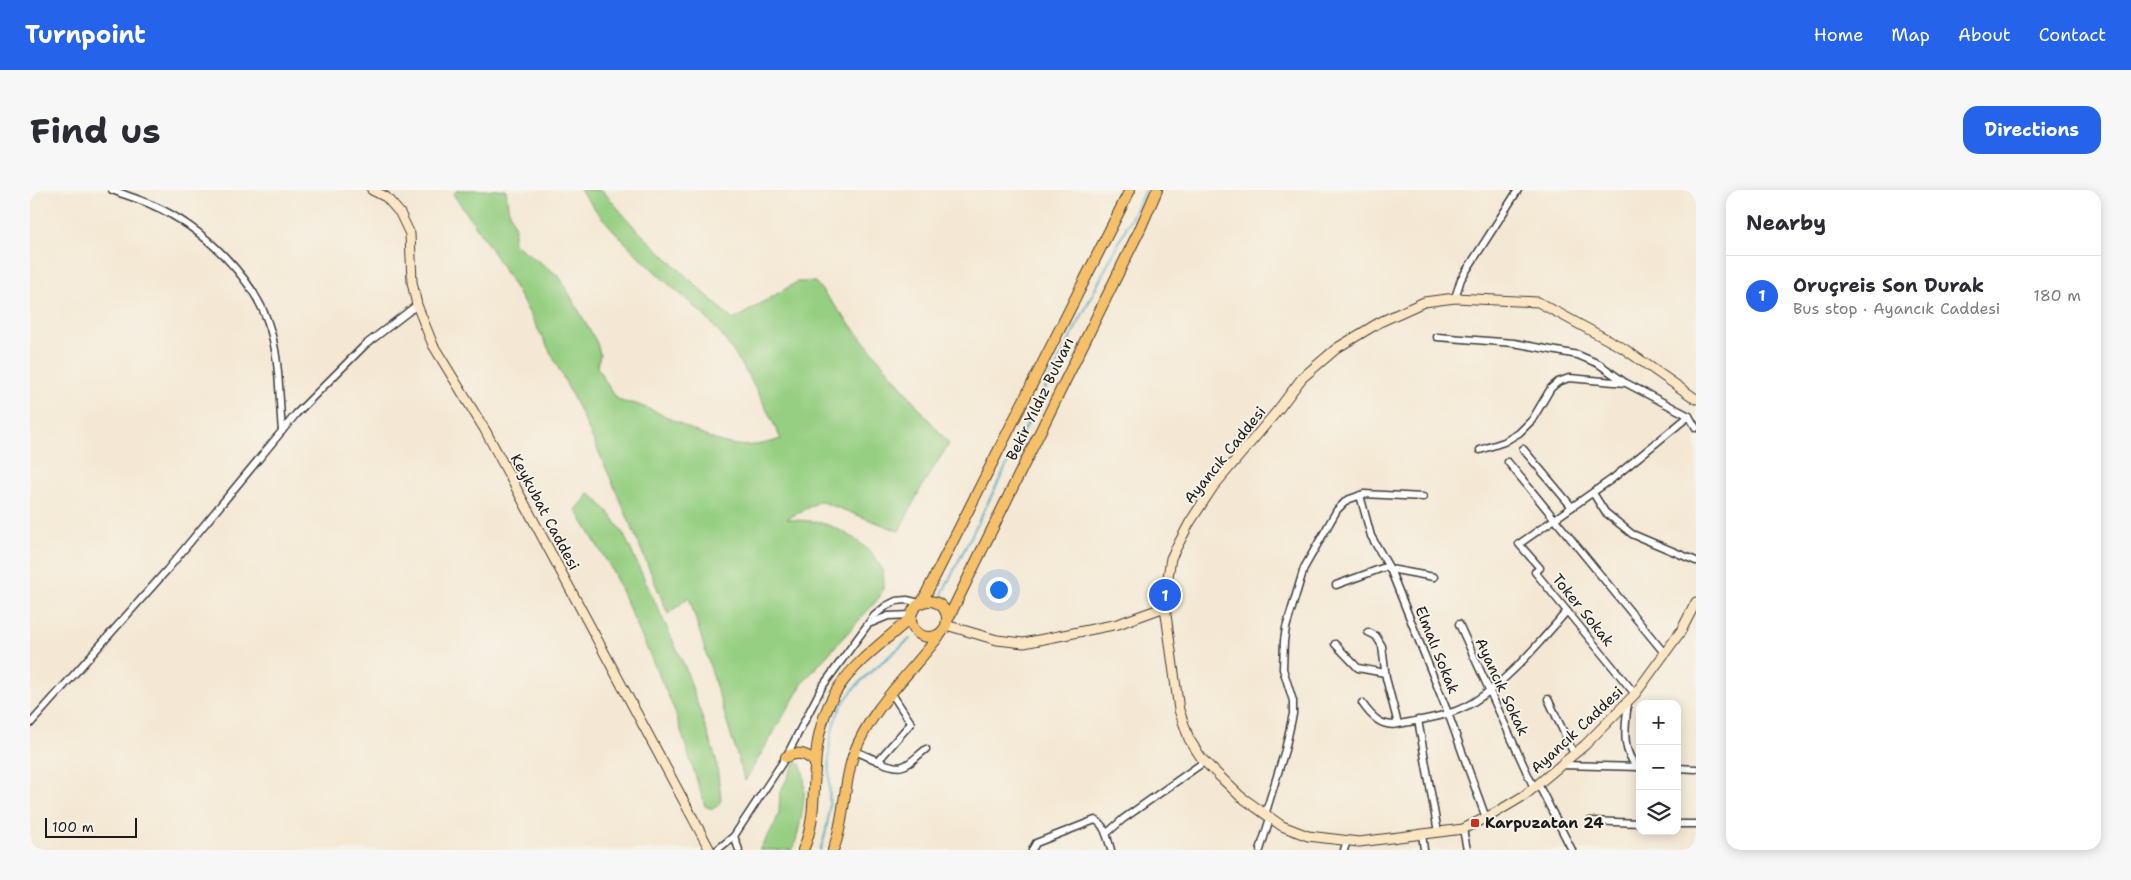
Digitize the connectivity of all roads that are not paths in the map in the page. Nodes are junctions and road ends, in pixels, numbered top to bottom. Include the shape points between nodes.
1 (112, 190) edge
2 (372, 190) edge
3 (1130, 190) edge
4 (1157, 190) edge
5 (1518, 190) edge
6 (1455, 298) junction
7 (417, 305) junction
8 (1437, 337) dead end
9 (1626, 383) junction
10 (1696, 399) edge
11 (1689, 416) junction
12 (1696, 428) edge
13 (282, 431) junction
14 (1523, 449) dead end
15 (1480, 450) dead end
16 (1508, 462) dead end
17 (1593, 492) junction
18 (1360, 495) junction
19 (1423, 497) dead end
20 (1572, 507) junction
21 (1554, 520) junction
22 (1696, 561) edge
23 (1389, 567) junction
24 (1434, 577) dead end
25 (1336, 585) dead end
26 (1696, 602) edge
27 (921, 603) junction
28 (1165, 607) junction
29 (1567, 611) junction
30 (912, 617) junction
31 (1459, 624) dead end
32 (868, 625) junction
33 (945, 626) junction
34 (1368, 632) dead end
35 (1335, 644) dead end
36 (1665, 654) junction
37 (1385, 673) junction
38 (1490, 690) junction
39 (892, 694) junction
40 (1631, 698) junction
41 (1548, 699) dead end
42 (1362, 703) dead end
43 (1448, 713) junction
44 (1418, 720) junction
45 (30, 724) edge
46 (1398, 724) junction
47 (926, 749) dead end
48 (855, 751) junction
49 (1574, 754) junction
50 (786, 757) junction
51 (878, 761) junction
52 (1204, 762) junction
53 (815, 763) junction
54 (1562, 765) junction
55 (1636, 765) edge
56 (1636, 767) edge
57 (1681, 768) edge
58 (1696, 769) edge
59 (1536, 786) junction
60 (1267, 817) junction
61 (1486, 818) junction
62 (1590, 821) dead end
63 (1636, 823) edge
64 (1681, 824) edge
65 (1696, 824) edge
66 (1463, 829) junction
67 (1438, 832) junction
68 (1106, 834) junction
69 (1422, 834) junction
70 (734, 836) junction
71 (1346, 846) edge
72 (710, 850) edge
73 (717, 850) edge
74 (739, 850) edge
75 (803, 850) edge
76 (833, 850) edge
77 (1032, 850) edge
78 (1111, 850) edge
79 (1260, 850) edge
80 (1424, 850) edge
81 (1467, 850) edge
82 (1572, 850) edge

1 - 13 street via 152,205 184,224 214,248 248,283 272,333
2 - 7 street, Keykubat Caddesi via 386,197 400,212 410,234 412,282
3 - 27 main road, Bekir Yıldız Bulvarı
4 - 33 main road, Bekir Yıldız Bulvarı
5 - 6 street via 1461,279
6 - 10 street, Ayancık Caddesi via 1538,302 1623,348
6 - 28 street, Ayancık Caddesi via 1424,302 1380,322 1337,348 1302,378 1213,487 1190,522 1171,558
7 - 13 street via 365,345
7 - 72 street, Keykubat Caddesi via 433,345 485,430
8 - 9 street via 1514,343 1578,355 1599,364
9 - 11 street
9 - 15 street via 1573,378 1562,380 1551,388 1532,420 1519,433
11 - 12 street
11 - 17 street
13 - 45 street via 174,562
14 - 20 street
16 - 21 street
17 - 20 street
17 - 22 street via 1605,512 1632,534
18 - 19 street
18 - 23 street, Elmalı Sokak via 1371,536
18 - 60 street via 1340,506 1304,568 1286,628 1284,669 1294,714
20 - 21 street
21 - 29 street, Toker Sokak via 1519,544 1540,568 1535,572
21 - 36 street
23 - 24 street
23 - 25 street
23 - 43 street, Elmalı Sokak
26 - 36 street, Ayancık Caddesi
27 - 30 main road
27 - 32 street via 907,600 891,603
27 - 33 main road via 932,601 945,609
28 - 33 street via 1118,624 1031,642 997,640
28 - 52 street, Ayancık Caddesi via 1181,717 1189,739
29 - 38 street
29 - 40 street, Toker Sokak
30 - 32 street via 884,617
30 - 33 main road via 914,628 923,636 931,637
30 - 53 main road via 859,661 838,686 822,720
31 - 38 street, Ayancık Sokak
32 - 50 street via 822,688
33 - 39 main road, Bekir Yıldız Bulvarı
34 - 37 street via 1376,636 1382,646
35 - 37 street via 1358,668
36 - 40 street, Ayancık Caddesi
37 - 46 street
38 - 43 street via 1472,703
38 - 59 street, Ayancık Sokak
39 - 48 main road, Bekir Yıldız Bulvarı via 868,725
39 - 51 street via 911,724
40 - 49 street, Ayancık Caddesi
40 - 55 street via 1626,746
41 - 49 street
42 - 46 street via 1379,722
43 - 44 street
43 - 61 street, Elmalı Sokak
44 - 46 street
44 - 67 street
47 - 51 street via 902,767 893,768
48 - 51 street
48 - 76 main road, Bekir Yıldız Bulvarı via 847,779 842,823
49 - 54 street, Ayancık Caddesi
50 - 53 main road via 800,753
50 - 70 street
52 - 60 street, Ayancık Caddesi
52 - 68 street
53 - 75 main road via 813,817
54 - 56 street
54 - 59 street, Ayancık Caddesi
57 - 58 street
59 - 61 street, Ayancık Caddesi
59 - 82 street, Ayancık Sokak
60 - 71 street, Ayancık Caddesi via 1297,833
60 - 79 street
61 - 66 street, Ayancık Caddesi
62 - 63 street
64 - 65 street
66 - 67 street, Ayancık Caddesi
66 - 81 street
67 - 69 street, Ayancık Caddesi
68 - 77 street via 1099,821 1093,820 1036,843
68 - 78 street
69 - 71 street, Ayancık Caddesi
69 - 80 street
70 - 73 street
70 - 74 street

